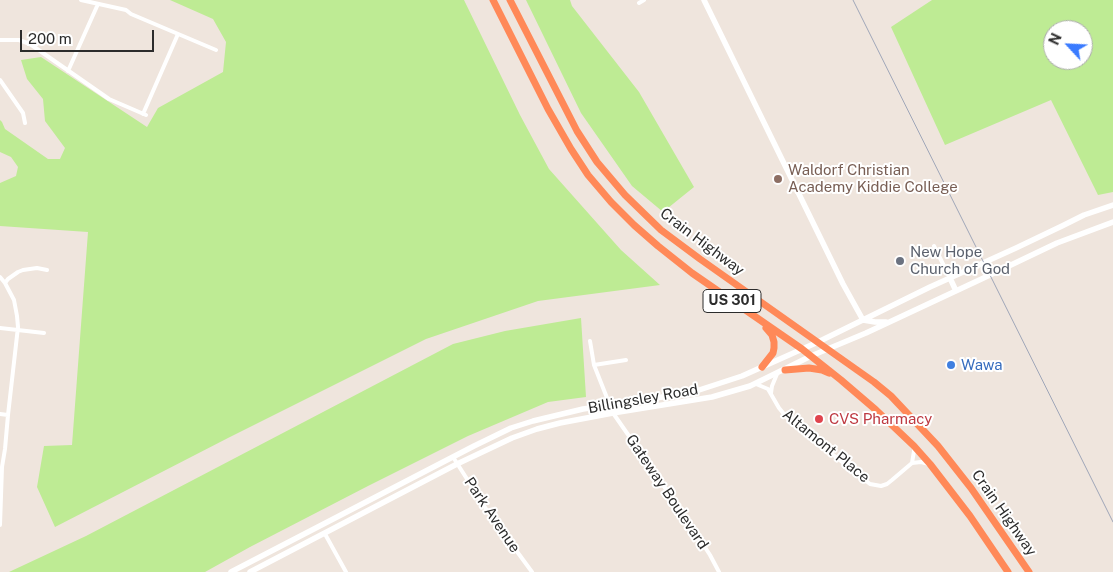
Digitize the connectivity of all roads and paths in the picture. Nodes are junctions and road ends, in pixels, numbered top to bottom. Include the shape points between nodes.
1 (81, 0) edge
2 (493, 0) edge
3 (510, 0) edge
4 (644, 0) edge
5 (704, 0) edge
6 (639, 3) dead end
7 (98, 4) junction
8 (178, 34) junction
9 (0, 40) edge
10 (216, 50) dead end
11 (68, 71) junction
12 (0, 80) edge
13 (25, 122) dead end
14 (1113, 205) edge
15 (1113, 222) edge
16 (934, 246) dead end
17 (46, 270) dead end
18 (0, 277) edge
19 (950, 278) junction
20 (5, 283) junction
21 (956, 291) junction
22 (759, 320) junction
23 (863, 320) junction
24 (891, 322) junction
25 (0, 328) edge
26 (17, 330) junction
27 (44, 333) dead end
28 (590, 341) dead end
29 (818, 342) junction
30 (802, 349) junction
31 (828, 350) junction
32 (811, 356) junction
33 (626, 360) dead end
34 (594, 365) junction
35 (762, 367) junction
36 (785, 370) junction
37 (777, 374) junction
38 (841, 380) junction
39 (756, 384) junction
40 (771, 393) junction
41 (610, 406) junction
42 (613, 413) junction
43 (0, 414) edge
44 (8, 415) junction
45 (914, 446) junction
46 (453, 457) junction
47 (912, 463) junction
48 (458, 464) junction
49 (930, 464) junction
50 (1, 467) edge
51 (0, 525) edge
52 (324, 534) junction
53 (230, 572) edge
54 (250, 572) edge
55 (346, 572) edge
56 (532, 572) edge
57 (719, 572) edge
58 (1008, 572) edge
59 (1029, 572) edge

1 - 7 street
2 - 22 highway, Crain Highway / US 301 via 548,109 588,175 645,236
3 - 29 highway, Crain Highway / US 301 via 576,131 596,162 625,196 684,248
4 - 6 street
5 - 23 main road via 842,284
7 - 8 street via 126,10
7 - 11 street
8 - 10 street
8 - 11 street via 145,114 109,99
9 - 11 street via 19,40 30,44
12 - 13 street via 23,113
14 - 19 main road, Billingsley Road via 1080,217
15 - 21 main road, Billingsley Road via 1057,243
16 - 19 street
17 - 20 street via 23,270
18 - 20 street
19 - 21 main road
19 - 23 main road, Billingsley Road
20 - 26 street via 14,300
21 - 24 main road, Billingsley Road
22 - 30 highway, Crain Highway / US 301
22 - 35 highway via 774,342 772,353
23 - 24 main road
23 - 29 main road, Billingsley Road
24 - 31 main road, Billingsley Road
25 - 26 street
26 - 27 street
26 - 44 street
28 - 34 street, Gateway Boulevard
29 - 30 main road, Billingsley Road
29 - 31 highway, Crain Highway / US 301
30 - 32 highway, Crain Highway / US 301
30 - 35 main road, Billingsley Road
31 - 32 main road, Billingsley Road
31 - 59 highway, Crain Highway / US 301 via 891,396 938,446
32 - 36 main road, Billingsley Road
32 - 38 highway, Crain Highway / US 301
33 - 34 street
34 - 41 street, Gateway Boulevard
35 - 41 main road, Billingsley Road via 693,392
36 - 37 main road, Billingsley Road
36 - 38 highway via 822,370
37 - 39 main road, Billingsley Road
37 - 40 street, Altamont Place
38 - 45 highway, Crain Highway / US 301
39 - 40 street, Altamont Place
39 - 42 main road, Billingsley Road via 712,397
40 - 47 street, Altamont Place via 789,420 866,482 887,484
41 - 42 street, Gateway Boulevard
41 - 46 main road, Billingsley Road via 522,424
42 - 48 main road, Billingsley Road via 538,429
42 - 57 street, Gateway Boulevard
43 - 44 street
44 - 50 street
45 - 47 street
45 - 49 highway, Crain Highway / US 301
46 - 48 street, Park Avenue
46 - 53 main road, Billingsley Road
47 - 49 street
48 - 52 main road, Billingsley Road
48 - 56 street, Park Avenue
49 - 58 highway, Crain Highway / US 301
50 - 51 street
52 - 54 main road, Billingsley Road
52 - 55 street

